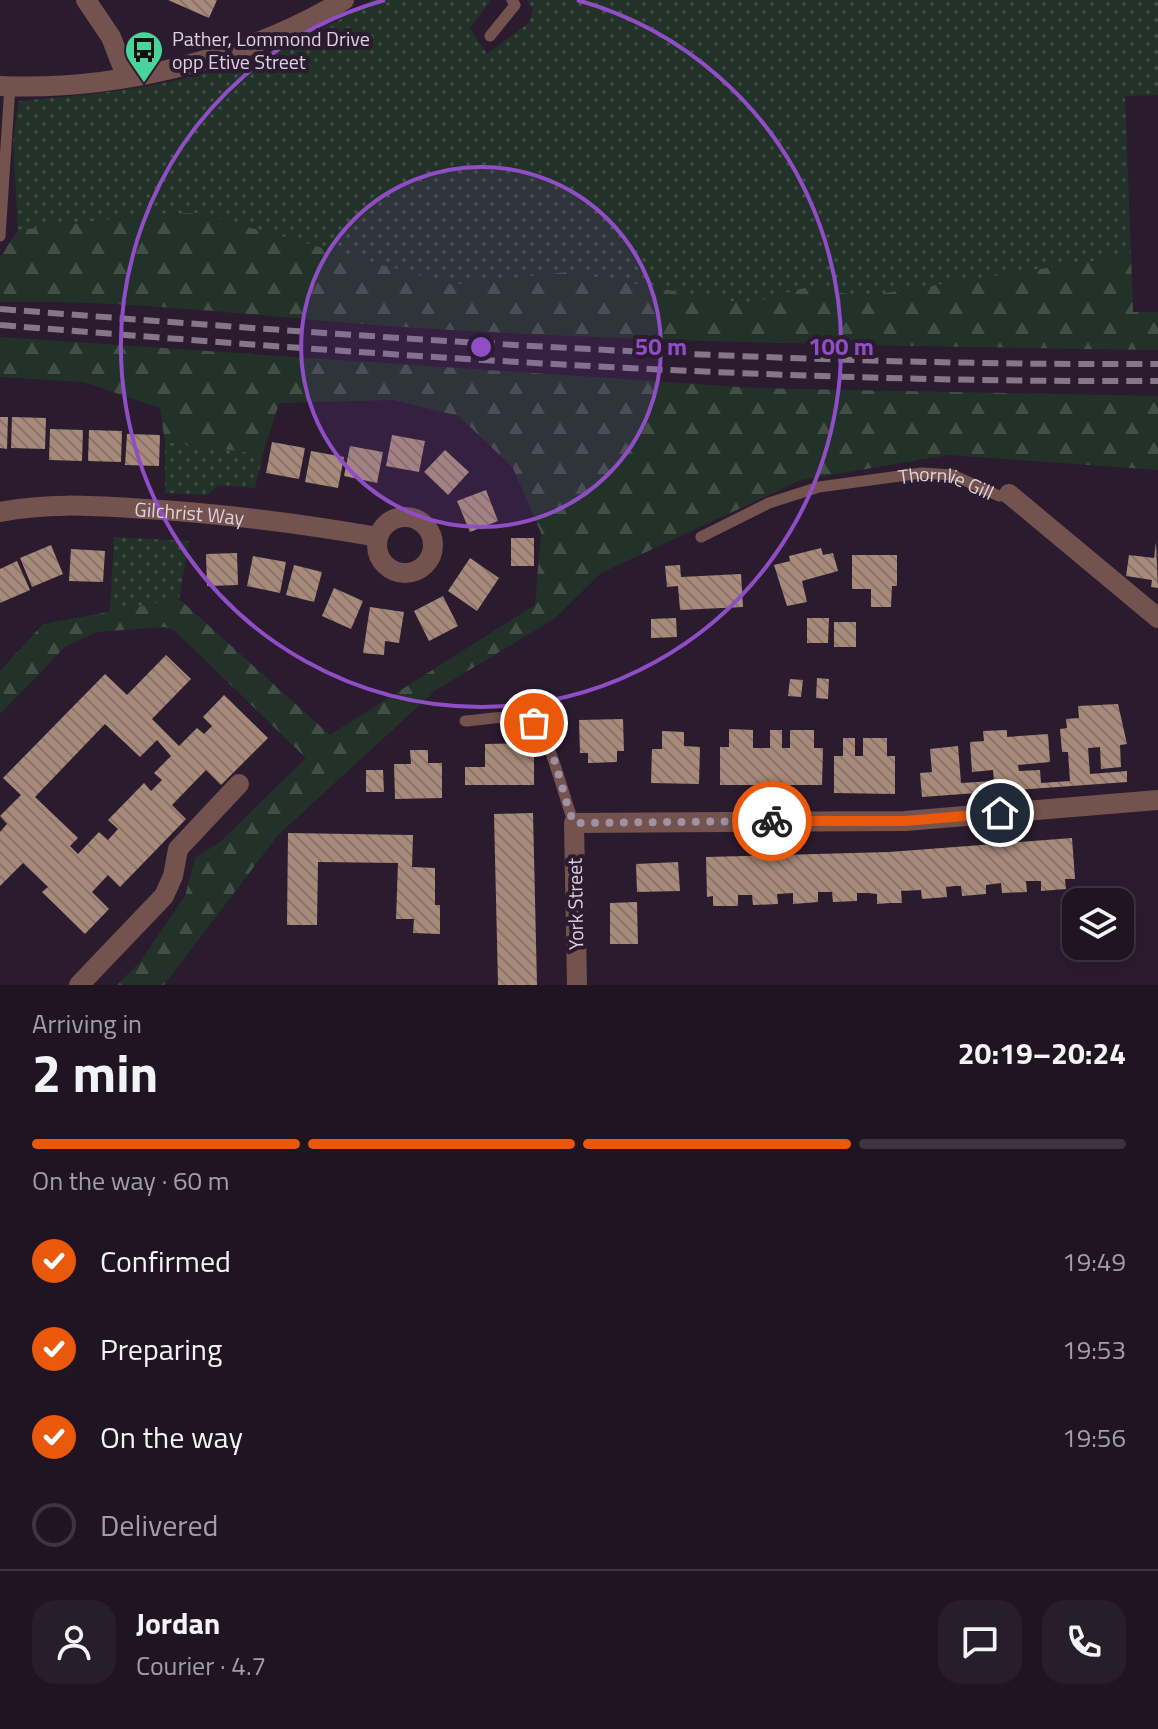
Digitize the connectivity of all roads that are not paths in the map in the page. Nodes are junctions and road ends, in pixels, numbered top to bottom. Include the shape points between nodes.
1 (86, 0) edge
2 (344, 0) edge
3 (512, 0) edge
4 (490, 36) dead end
5 (126, 76) junction
6 (5, 86) edge
7 (0, 236) edge
8 (1009, 494) joint
9 (0, 512) edge
10 (378, 537) dead end
11 (701, 537) dead end
12 (1158, 618) edge
13 (465, 721) dead end
14 (239, 784) dead end
15 (1158, 800) edge
16 (574, 823) junction
17 (79, 985) edge
18 (577, 985) edge

1 - 5 street via 111,37
2 - 5 street via 313,18 216,55
3 - 4 lane via 515,5
5 - 6 street via 74,85
6 - 7 lane
8 - 11 lane, Thornlie Gill via 999,496 953,475 922,473 819,487 769,503
8 - 12 street, Thornlie Gill
9 - 10 street, Gilchrist Way via 39,504 208,513 265,517
13 - 16 lane via 520,718 534,723 548,742
14 - 17 street via 178,849 164,896
15 - 16 street via 905,821
16 - 18 street, York Street

